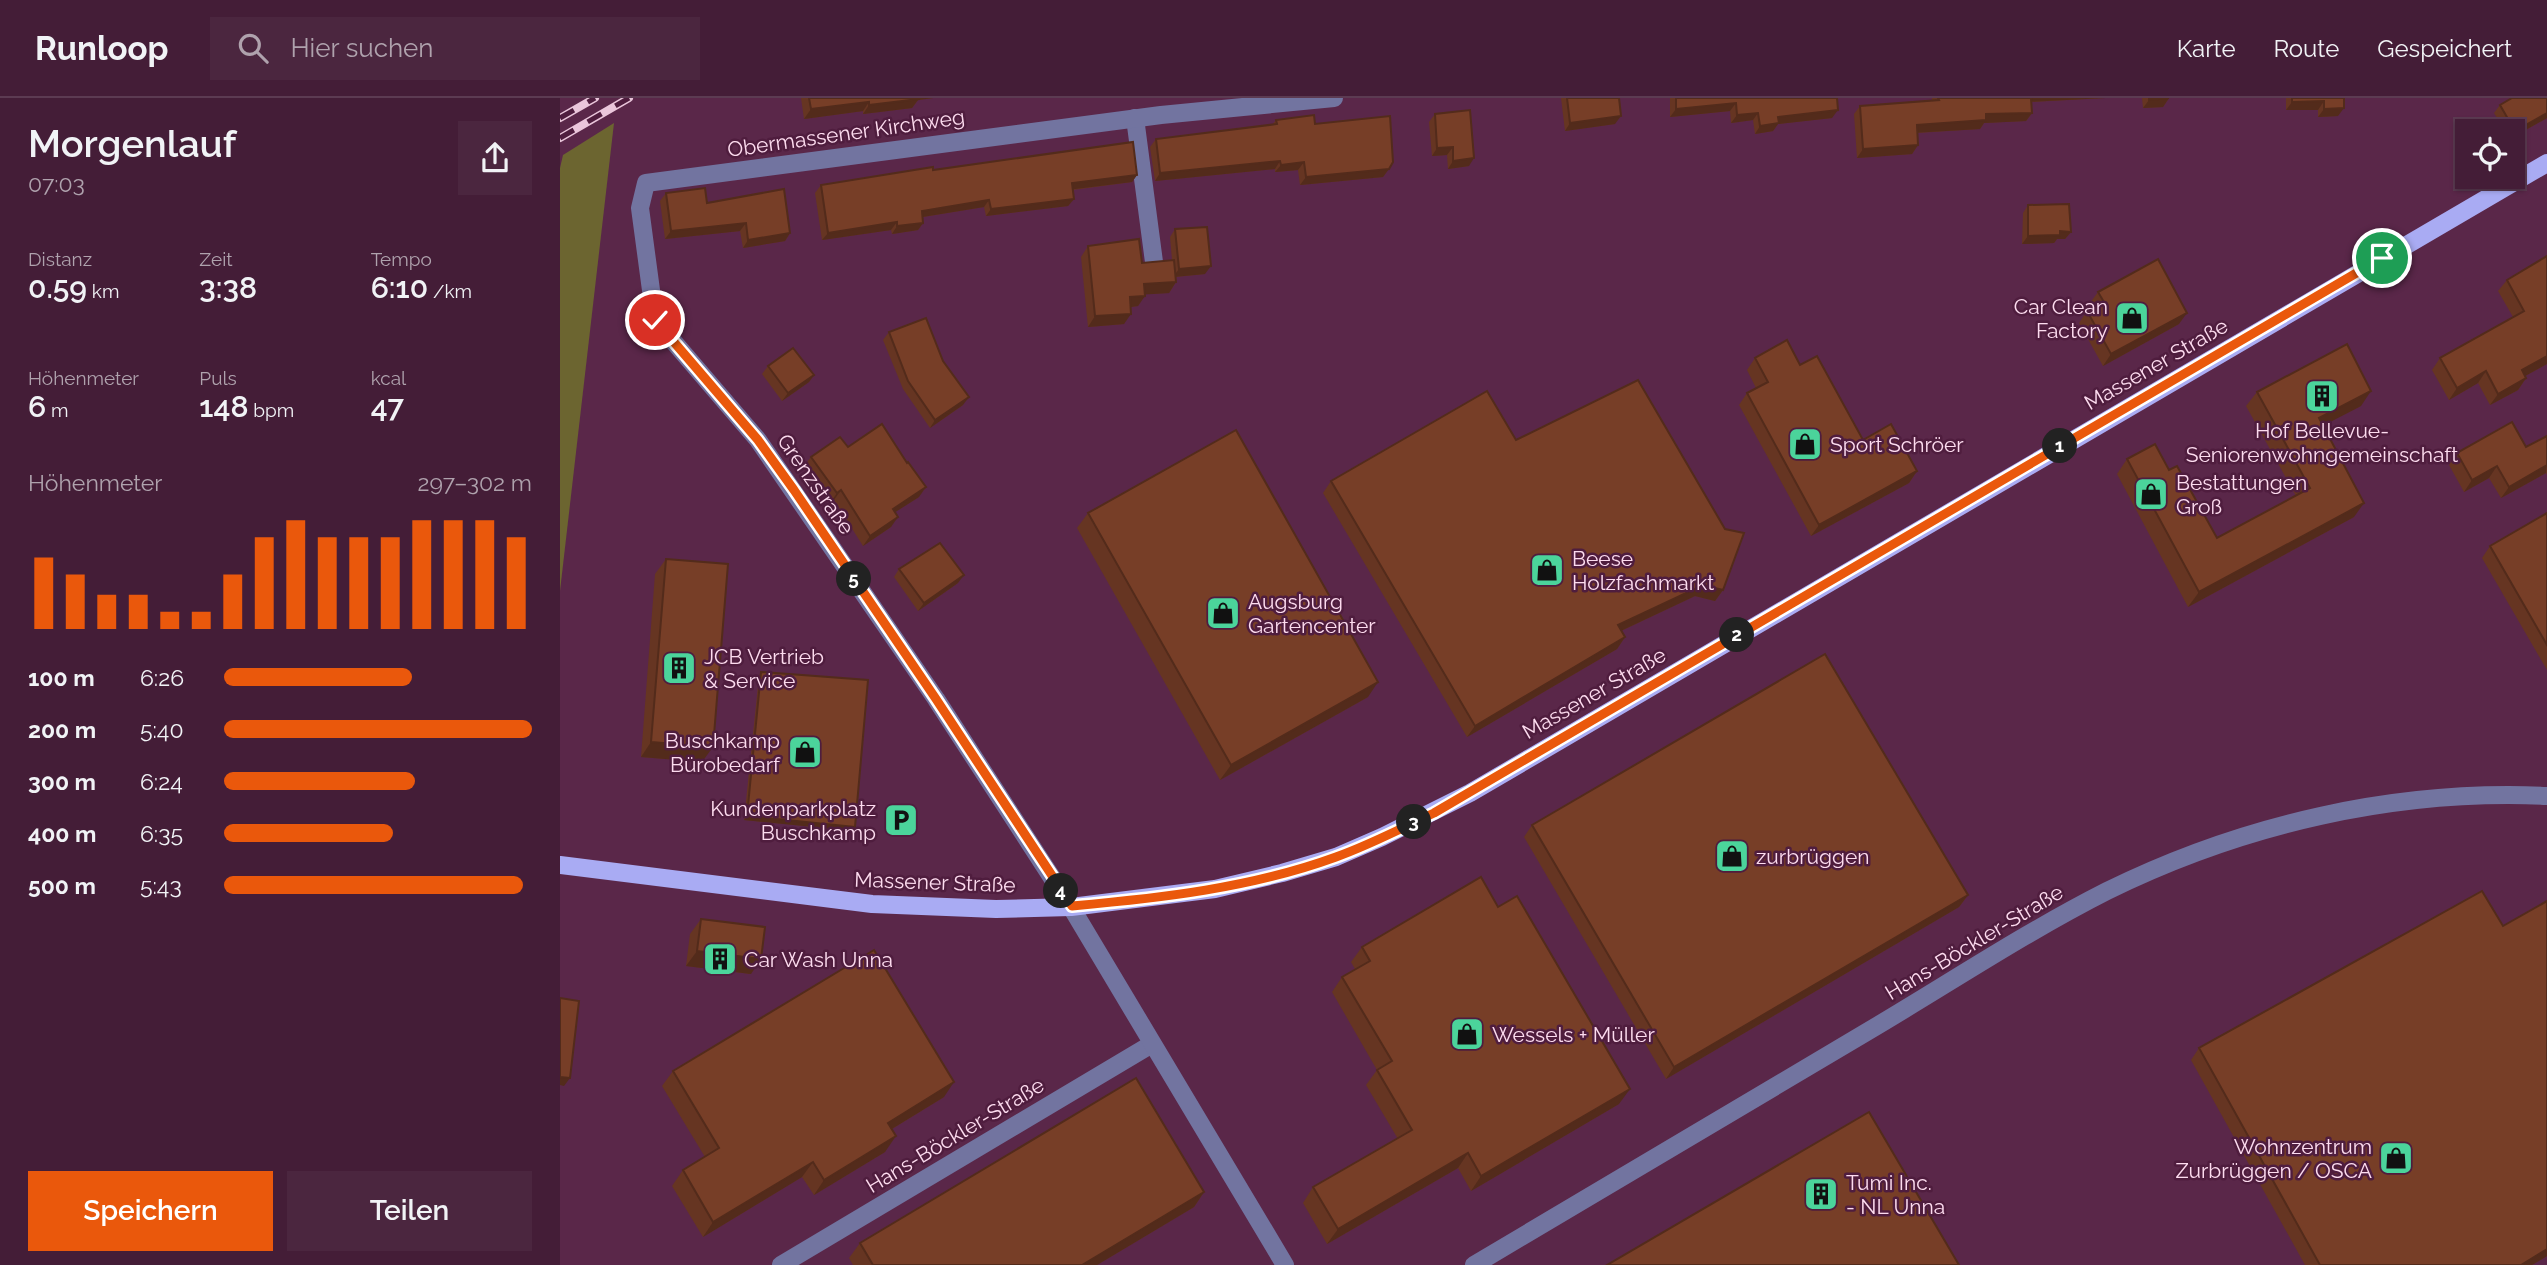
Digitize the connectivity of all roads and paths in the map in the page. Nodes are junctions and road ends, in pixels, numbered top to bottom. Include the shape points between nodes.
1 (1334, 98) edge
2 (1160, 106) edge
3 (1135, 118) junction
4 (2547, 163) edge
5 (646, 183) joint
6 (1154, 262) edge
7 (2547, 796) edge
8 (560, 864) edge
9 (1072, 906) junction
10 (1152, 1044) junction
11 (781, 1265) edge
12 (1285, 1265) edge
13 (1474, 1265) edge

1 - 2 street, Obermassener Kirchweg
2 - 3 street, Obermassener Kirchweg
3 - 5 street, Obermassener Kirchweg
3 - 6 street
4 - 9 main road, Massener Straße via 1434,813 1336,857 1282,873 1215,890
5 - 9 street, Grenzstraße via 640,208 655,320 758,440 794,490
7 - 13 street, Hans-Böckler-Straße via 2481,795 2331,814 2243,836 2166,864 2026,937
8 - 9 main road, Massener Straße via 872,904
9 - 10 street
10 - 11 street, Hans-Böckler-Straße
10 - 12 street

